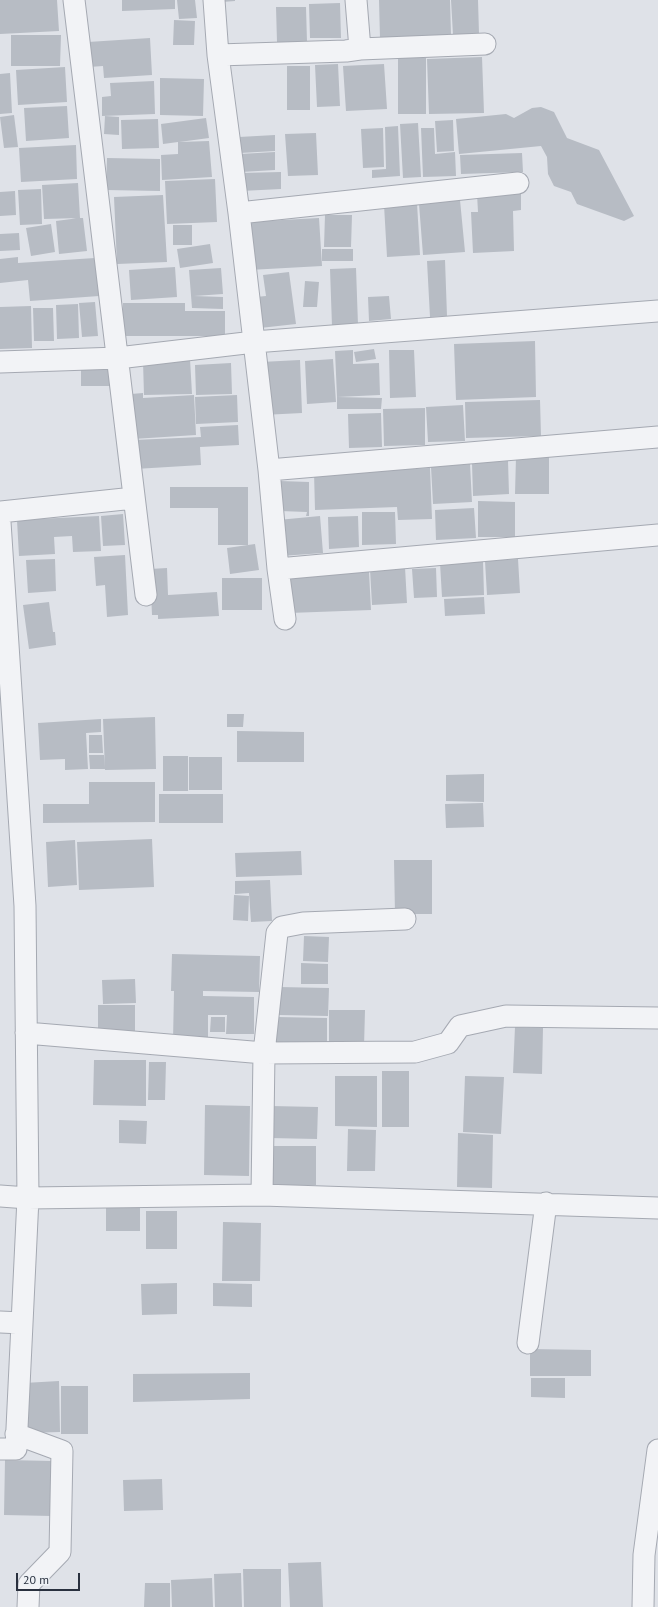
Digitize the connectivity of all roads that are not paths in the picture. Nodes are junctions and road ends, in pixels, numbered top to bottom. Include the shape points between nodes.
1 (74, 0) edge
2 (214, 0) edge
3 (356, 0) edge
4 (484, 44) dead end
5 (360, 48) junction
6 (218, 55) junction
7 (518, 183) dead end
8 (239, 213) junction
9 (658, 311) edge
10 (254, 342) junction
11 (118, 358) junction
12 (0, 362) edge
13 (658, 437) edge
14 (270, 470) junction
15 (134, 498) junction
16 (0, 512) edge
17 (0, 522) edge
18 (658, 535) edge
19 (278, 568) junction
20 (146, 595) dead end
21 (285, 619) dead end
22 (405, 919) dead end
23 (658, 1018) edge
24 (26, 1033) junction
25 (264, 1053) junction
26 (262, 1195) junction
27 (0, 1196) edge
28 (28, 1198) junction
29 (546, 1203) junction
30 (658, 1208) edge
31 (0, 1322) edge
32 (22, 1323) junction
33 (528, 1343) dead end
34 (16, 1434) junction
35 (0, 1449) edge
36 (658, 1455) edge
37 (648, 1604) edge
38 (28, 1607) edge

1 - 11 street
2 - 6 street
3 - 5 street
4 - 5 street
5 - 6 street
6 - 8 street
7 - 8 street
8 - 10 street
9 - 10 street
10 - 11 street
10 - 14 street
11 - 12 street
11 - 15 street
13 - 14 street
14 - 19 street
15 - 16 street
15 - 20 street
17 - 24 street via 25,906
18 - 19 street
19 - 21 street
22 - 25 street via 303,923 282,927 277,933 274,953
23 - 25 street via 506,1016 460,1026 448,1043 415,1052
24 - 25 street
24 - 28 street
25 - 26 street
26 - 28 street
26 - 29 street
27 - 28 street
28 - 32 street
29 - 30 street
29 - 33 street
31 - 32 street
32 - 34 street
34 - 35 street via 16,1449
34 - 38 street via 62,1451 60,1552 29,1584
36 - 37 street via 644,1555

